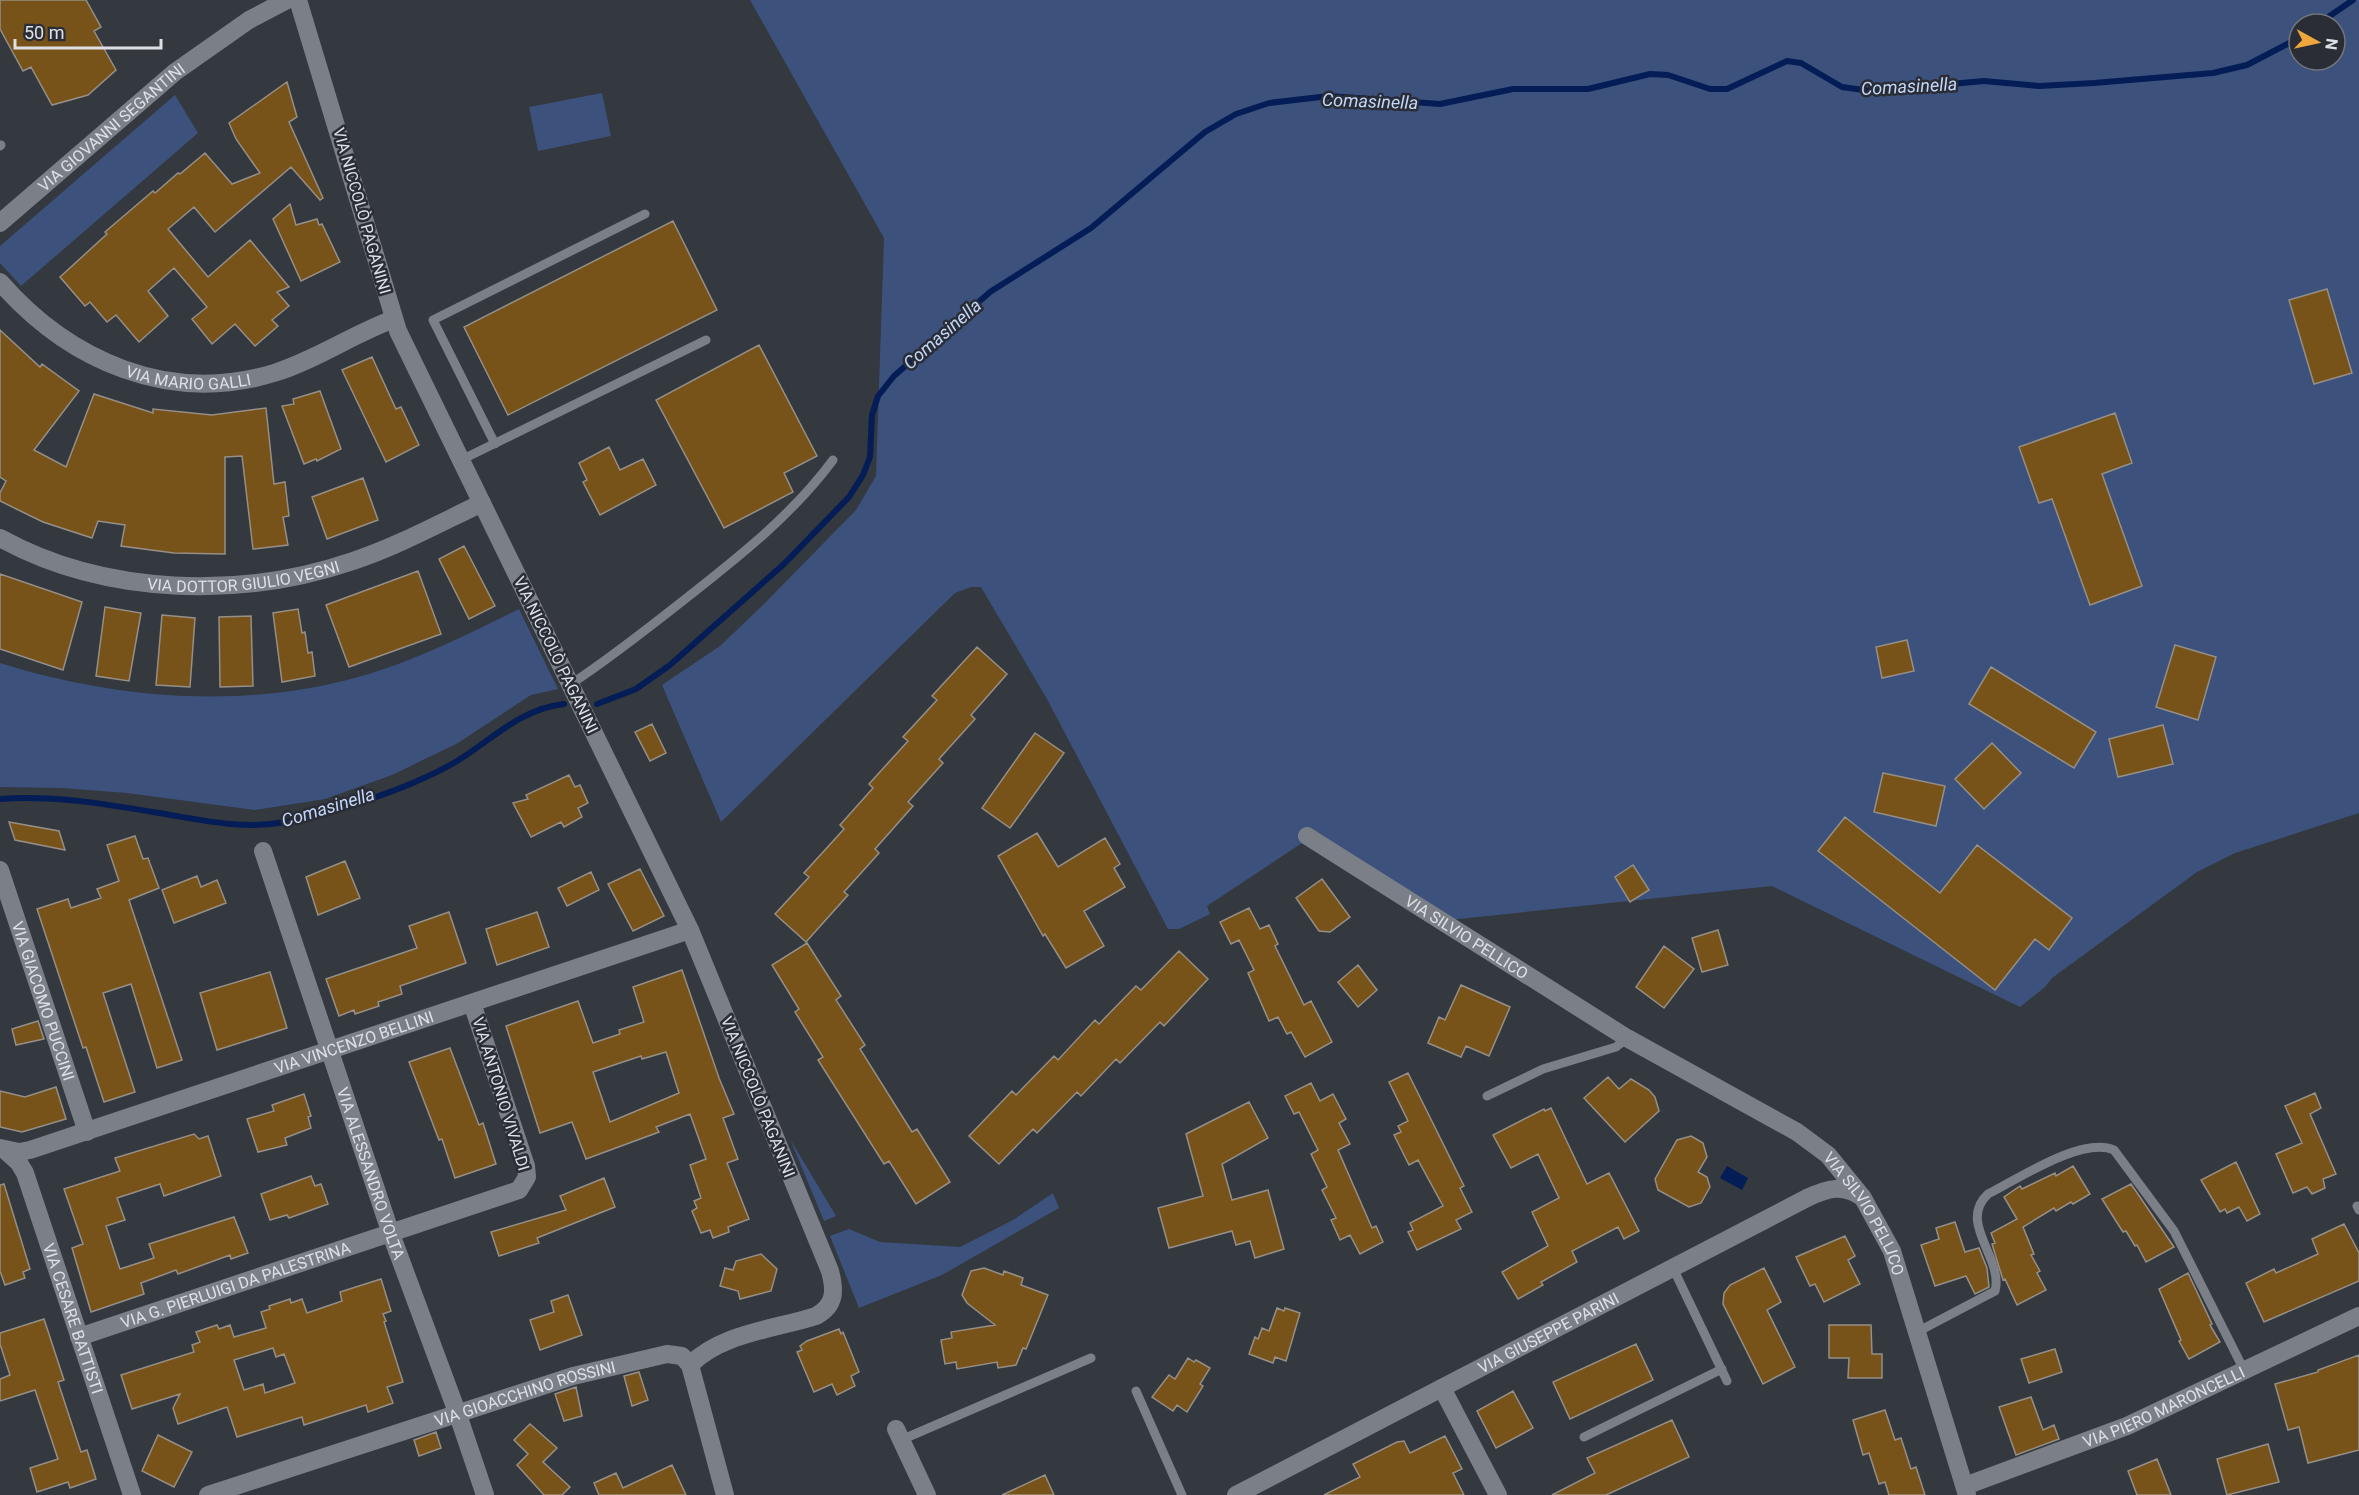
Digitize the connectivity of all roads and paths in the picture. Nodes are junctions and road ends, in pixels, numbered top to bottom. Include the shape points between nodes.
1 (287, 0) edge
2 (298, 0) edge
3 (645, 214) dead end
4 (0, 223) edge
5 (0, 282) edge
6 (394, 319) junction
7 (706, 339) dead end
8 (495, 444) junction
9 (461, 460) junction
10 (833, 460) dead end
11 (482, 503) junction
12 (0, 538) edge
13 (571, 684) junction
14 (1307, 836) dead end
15 (263, 851) dead end
16 (0, 870) edge
17 (690, 930) junction
18 (472, 1003) junction
19 (1627, 1038) junction
20 (329, 1051) junction
21 (1487, 1096) dead end
22 (87, 1132) junction
23 (8, 1150) edge
24 (1863, 1198) junction
25 (391, 1234) junction
26 (1673, 1268) junction
27 (2359, 1316) edge
28 (1917, 1332) junction
29 (79, 1337) junction
30 (1091, 1358) dead end
31 (690, 1365) junction
32 (1722, 1369) junction
33 (2244, 1370) junction
34 (1727, 1381) dead end
35 (1442, 1388) junction
36 (1136, 1391) dead end
37 (457, 1412) junction
38 (899, 1435) joint
39 (1584, 1437) dead end
40 (1966, 1491) edge
41 (132, 1495) edge
42 (208, 1495) edge
43 (485, 1495) edge
44 (725, 1495) edge
45 (927, 1495) edge
46 (1182, 1495) edge
47 (1236, 1495) edge
48 (1498, 1495) edge

1 - 4 street, VIA GIOVANNI SEGANTINI via 249,20 175,72
2 - 6 street, VIA NICCOLÒ PAGANINI
3 - 8 lane via 433,320
5 - 6 street, VIA MARIO GALLI via 39,321 81,351 131,372 179,382 221,383 275,373
6 - 9 street, VIA NICCOLÒ PAGANINI
7 - 8 lane
8 - 9 lane
9 - 11 street, VIA NICCOLÒ PAGANINI
10 - 13 lane via 792,510 760,539 632,641
11 - 12 street, VIA DOTTOR GIULIO VEGNI via 354,561 253,584 179,585 104,575 41,556
11 - 13 street, VIA NICCOLÒ PAGANINI
13 - 17 street, VIA NICCOLÒ PAGANINI
14 - 19 street, VIA SILVIO PELLICO
15 - 20 street, VIA ALESSANDRO VOLTA
16 - 22 street, VIA GIACOMO PUCCINI
17 - 18 street, VIA VINCENZO BELLINI
17 - 31 street, VIA NICCOLÒ PAGANINI via 830,1271 834,1295 828,1308 816,1316 724,1343
18 - 20 street, VIA VINCENZO BELLINI
18 - 25 street, VIA ANTONIO VIVALDI via 526,1166 526,1182 514,1193
19 - 21 lane via 1616,1047 1543,1069
19 - 24 street, VIA SILVIO PELLICO via 1797,1132 1828,1155
20 - 22 street, VIA VINCENZO BELLINI
20 - 25 street, VIA ALESSANDRO VOLTA
22 - 23 street, VIA VINCENZO BELLINI
23 - 29 street, VIA CESARE BATTISTI via 25,1173
24 - 26 street, VIA GIUSEPPE PARINI via 1838,1187 1824,1190
24 - 28 street, VIA SILVIO PELLICO via 1892,1251
25 - 29 street, VIA G. PIERLUIGI DA PALESTRINA
25 - 37 street, VIA ALESSANDRO VOLTA
26 - 32 lane
26 - 35 street, VIA GIUSEPPE PARINI
27 - 33 street, VIA PIERO MARONCELLI
28 - 33 lane via 1995,1291 1996,1278 1977,1220 1980,1200 2074,1151 2105,1146 2114,1150 2163,1212
28 - 40 street, VIA SILVIO PELLICO
29 - 41 street, VIA CESARE BATTISTI
30 - 38 lane
31 - 37 street, VIA GIOACCHINO ROSSINI via 682,1356 667,1354 573,1376
31 - 44 street
32 - 34 lane
32 - 39 lane
33 - 40 street, VIA PIERO MARONCELLI via 2107,1434
35 - 47 street, VIA GIUSEPPE PARINI
35 - 48 street
36 - 46 lane
37 - 42 street, VIA GIOACCHINO ROSSINI
37 - 43 street, VIA ALESSANDRO VOLTA
38 - 45 street

